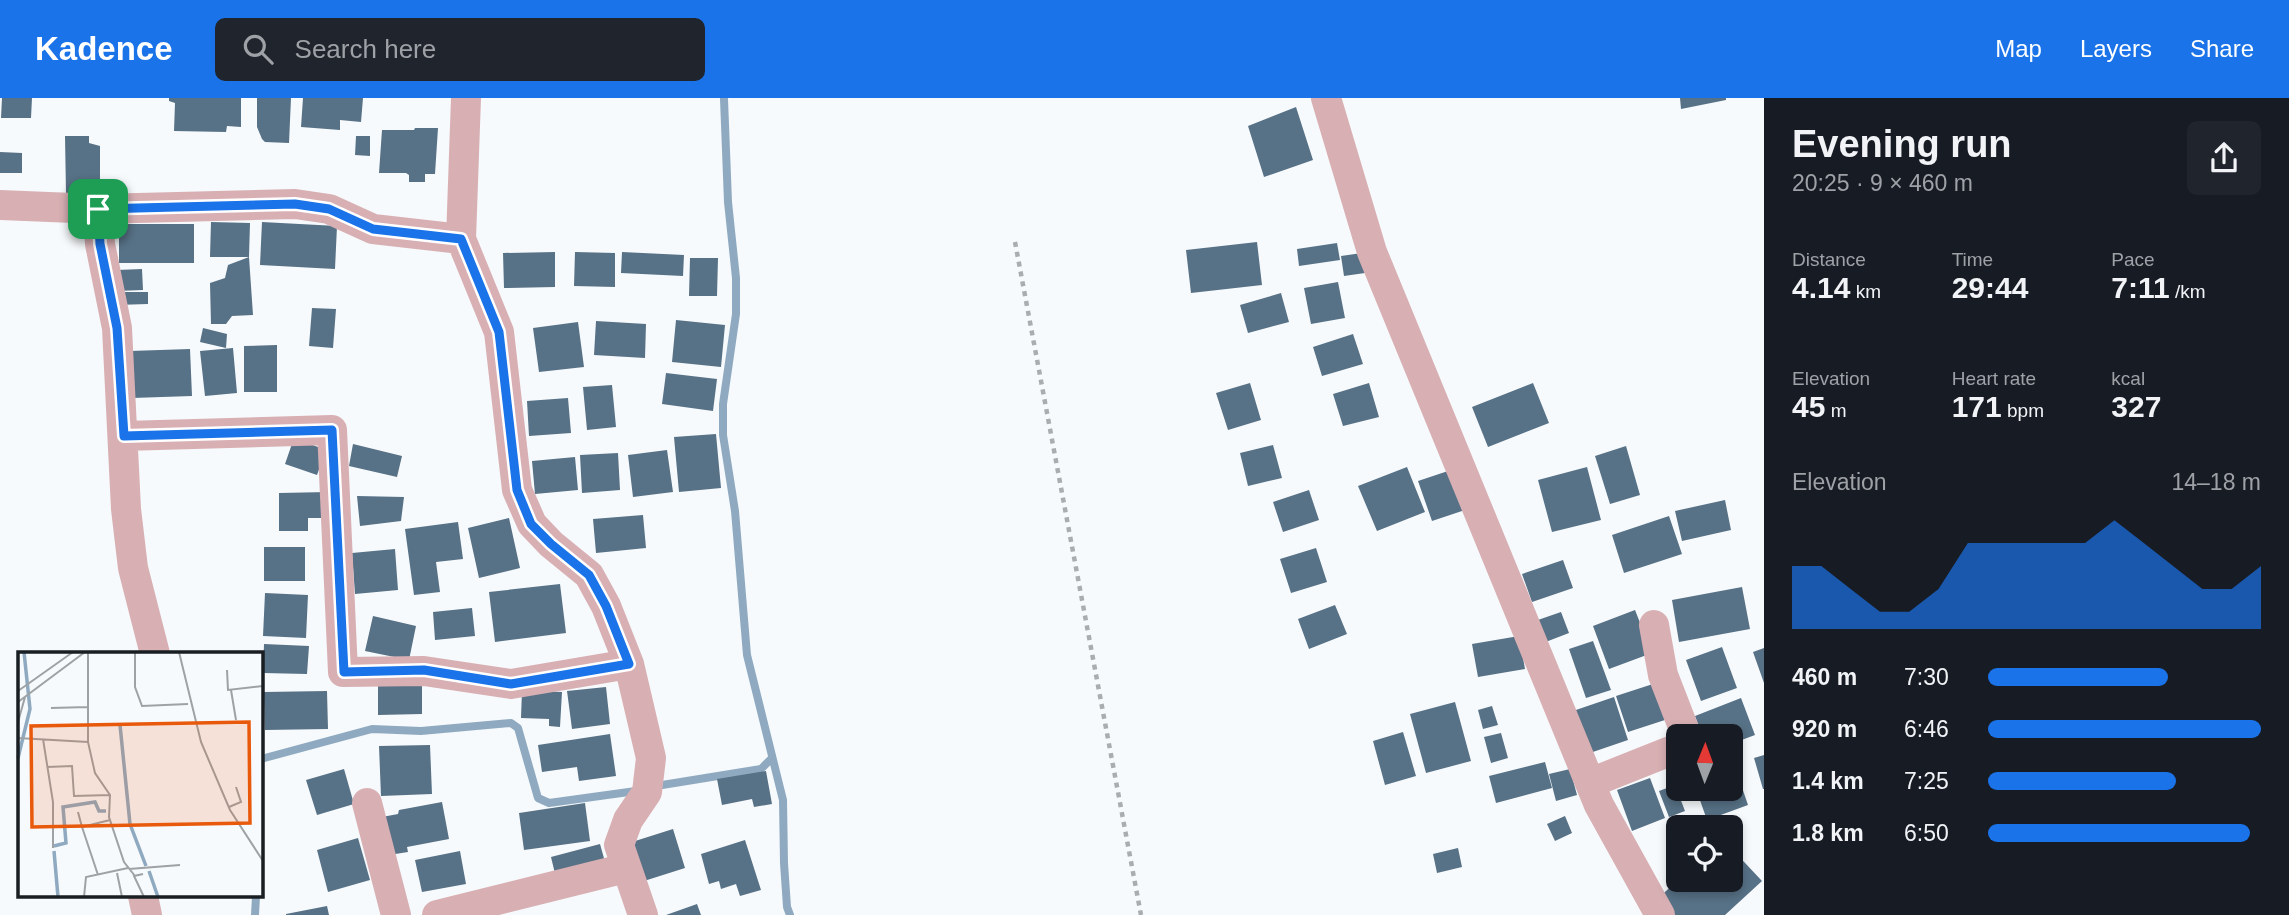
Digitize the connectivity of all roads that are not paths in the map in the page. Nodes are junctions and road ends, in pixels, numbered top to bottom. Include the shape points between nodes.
1 (466, 98) edge
2 (1326, 98) edge
3 (0, 205) edge
4 (98, 209) junction
5 (461, 239) junction
6 (124, 436) junction
7 (1654, 625) dead end
8 (154, 652) edge
9 (629, 664) junction
10 (1682, 724) edge
11 (1666, 753) edge
12 (1590, 783) junction
13 (367, 803) dead end
14 (626, 868) junction
15 (396, 915) edge
16 (437, 915) edge
17 (643, 915) edge
18 (1660, 915) edge

1 - 5 street
2 - 12 street via 1373,252
3 - 4 street
4 - 5 street via 295,204 329,209 373,229
4 - 6 street via 100,244 117,328
5 - 9 street via 499,332 517,490 531,524 589,575
6 - 8 street via 133,568
6 - 9 street via 332,430 344,672 424,670 511,684
7 - 10 street via 1663,675
9 - 14 street via 650,758 647,792 628,820 619,845
11 - 12 street
12 - 18 street
13 - 15 street
14 - 16 street
14 - 17 street

